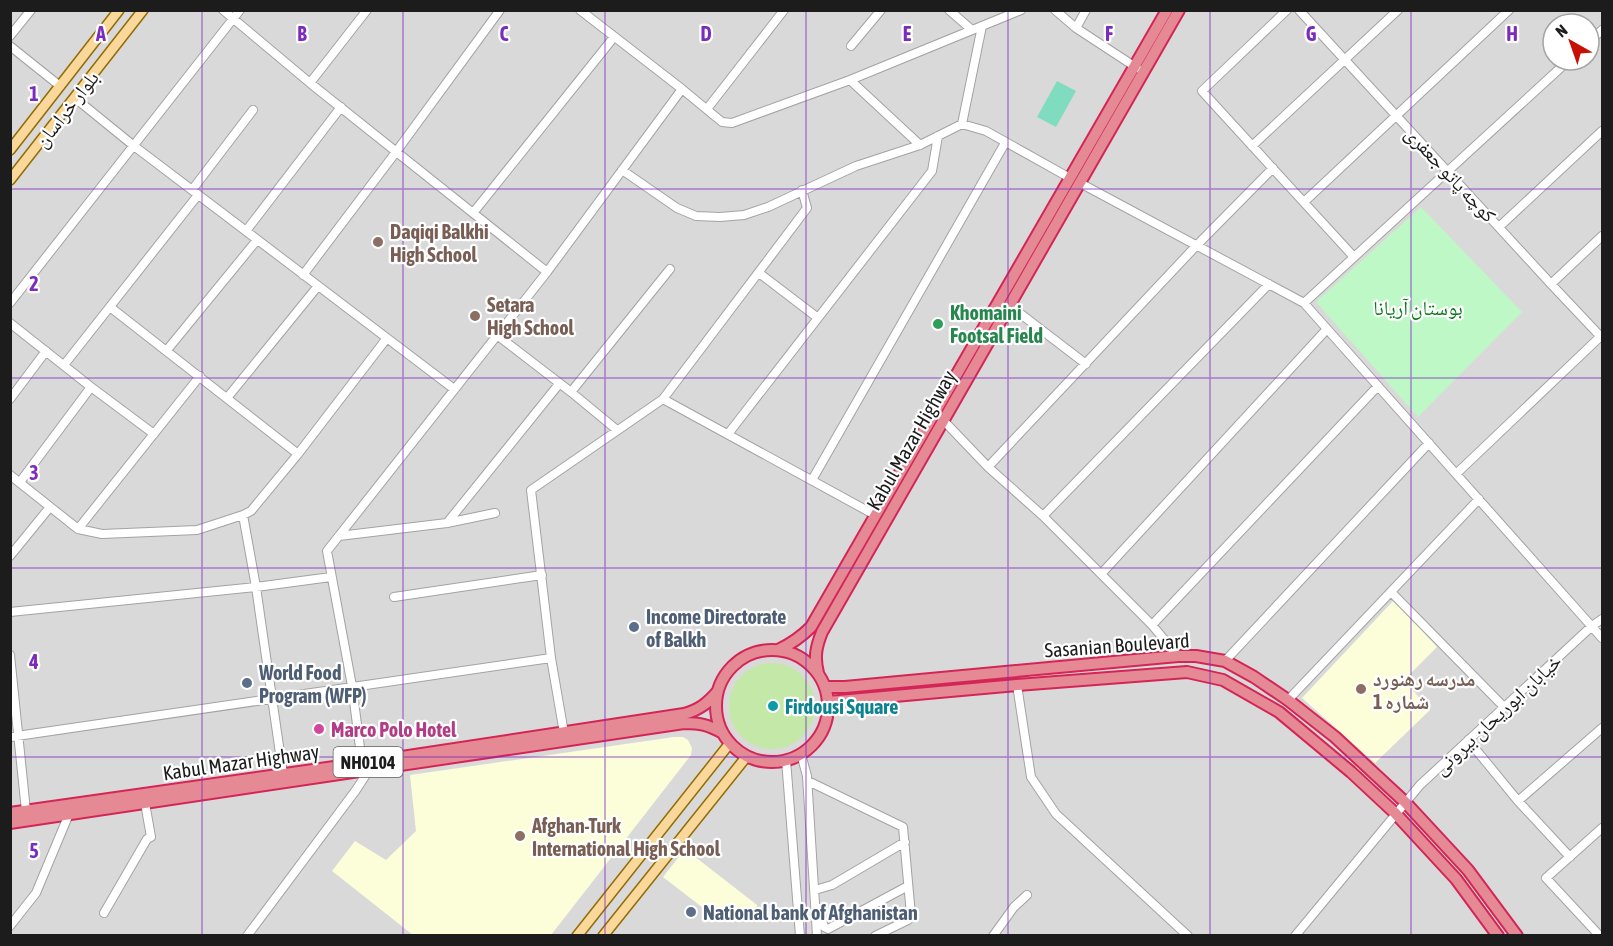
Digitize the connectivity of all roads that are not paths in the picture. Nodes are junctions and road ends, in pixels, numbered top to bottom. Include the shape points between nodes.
1 (31, 10) edge
2 (119, 10) edge
3 (143, 10) edge
4 (223, 10) edge
5 (240, 10) edge
6 (368, 10) edge
7 (500, 10) edge
8 (784, 10) edge
9 (881, 10) edge
10 (949, 10) edge
11 (1021, 10) edge
12 (1055, 10) edge
13 (1086, 10) edge
14 (1167, 10) edge
15 (1179, 10) edge
16 (1287, 10) edge
17 (1299, 10) edge
18 (1398, 10) edge
19 (1509, 10) edge
20 (584, 12) edge
21 (233, 19) junction
22 (108, 25) junction
23 (982, 26) junction
24 (1076, 28) junction
25 (972, 30) junction
26 (10, 36) edge
27 (123, 36) junction
28 (614, 37) junction
29 (10, 46) edge
30 (851, 46) dead end
31 (1344, 60) junction
32 (1139, 70) junction
33 (1556, 72) edge
34 (850, 80) junction
35 (310, 83) junction
36 (60, 86) junction
37 (682, 89) junction
38 (75, 98) junction
39 (341, 107) junction
40 (706, 108) junction
41 (253, 110) dead end
42 (1396, 115) junction
43 (962, 124) junction
44 (1602, 130) edge
45 (939, 136) junction
46 (1005, 143) junction
47 (920, 145) junction
48 (134, 146) junction
49 (1252, 146) junction
50 (10, 150) edge
51 (396, 152) junction
52 (1273, 168) junction
53 (622, 170) junction
54 (1447, 171) junction
55 (10, 180) edge
56 (1075, 180) junction
57 (802, 190) junction
58 (195, 192) junction
59 (1304, 202) junction
60 (473, 213) junction
61 (1499, 227) junction
62 (246, 231) junction
63 (1602, 236) edge
64 (257, 240) junction
65 (1196, 246) junction
66 (1353, 256) junction
67 (670, 269) dead end
68 (547, 272) junction
69 (759, 273) junction
70 (303, 275) junction
71 (1269, 284) junction
72 (1551, 285) junction
73 (318, 286) junction
74 (10, 303) edge
75 (1304, 303) junction
76 (1009, 305) junction
77 (110, 307) junction
78 (818, 318) junction
79 (10, 323) edge
80 (1327, 329) junction
81 (497, 335) junction
82 (1602, 337) edge
83 (387, 338) junction
84 (167, 350) junction
85 (46, 351) junction
86 (1086, 364) junction
87 (64, 365) junction
88 (200, 376) junction
89 (559, 384) junction
90 (1378, 386) junction
91 (91, 387) junction
92 (454, 389) junction
93 (571, 392) junction
94 (227, 398) junction
95 (10, 399) edge
96 (663, 399) junction
97 (943, 420) junction
98 (617, 430) junction
99 (154, 434) junction
100 (728, 434) junction
101 (1429, 443) junction
102 (298, 454) junction
103 (988, 467) junction
104 (1456, 474) junction
105 (10, 475) edge
106 (812, 480) junction
107 (20, 482) junction
108 (1479, 500) junction
109 (50, 507) junction
110 (495, 513) dead end
111 (243, 515) junction
112 (875, 515) junction
113 (1043, 516) junction
114 (447, 524) junction
115 (78, 529) junction
116 (339, 536) junction
117 (10, 556) edge
118 (1101, 574) junction
119 (542, 575) junction
120 (331, 577) junction
121 (256, 587) junction
122 (1391, 592) junction
123 (394, 597) dead end
124 (10, 612) edge
125 (1602, 619) edge
126 (1152, 625) junction
127 (1592, 626) junction
128 (1602, 638) edge
129 (778, 650) junction
130 (10, 655) edge
131 (1178, 656) junction
132 (551, 658) junction
133 (1225, 661) junction
134 (818, 673) junction
135 (1017, 685) junction
136 (352, 686) junction
137 (825, 687) junction
138 (718, 691) junction
139 (272, 699) junction
140 (1288, 700) junction
141 (828, 702) junction
142 (1504, 707) junction
143 (630, 727) junction
144 (1602, 728) edge
145 (564, 732) junction
146 (723, 733) junction
147 (15, 737) edge
148 (1468, 740) junction
149 (730, 743) junction
150 (801, 754) junction
151 (747, 756) junction
152 (786, 760) junction
153 (365, 766) junction
154 (283, 774) junction
155 (808, 781) junction
156 (1518, 801) junction
157 (1405, 802) junction
158 (145, 803) junction
159 (26, 811) junction
160 (10, 813) edge
161 (1395, 813) junction
162 (69, 814) junction
163 (10, 823) edge
164 (1602, 828) edge
165 (905, 842) junction
166 (1570, 857) junction
167 (908, 886) junction
168 (815, 890) junction
169 (1027, 894) dead end
170 (816, 905) junction
171 (104, 912) dead end
172 (10, 926) edge
173 (1599, 933) edge
174 (247, 936) edge
175 (577, 936) edge
176 (603, 936) edge
177 (800, 936) edge
178 (817, 936) edge
179 (875, 936) edge
180 (993, 936) edge
181 (1188, 936) edge
182 (1295, 936) edge
183 (1498, 936) edge
184 (1517, 936) edge

1 - 26 street
2 - 22 main road, بلوار خراسان
3 - 27 main road, بلوار خراسان
4 - 21 street
5 - 21 street
6 - 35 street
7 - 51 street
8 - 40 street
9 - 30 street
10 - 25 street
11 - 23 street
12 - 24 street
13 - 24 street
14 - 32 highway, Kabul Mazar Highway / NH0104
15 - 32 highway, Kabul Mazar Highway / NH0104
16 - 49 street via 1202,91
17 - 31 street, کوچه پاتو جعفری
18 - 31 street
19 - 42 street
20 - 28 street
21 - 35 street
21 - 48 street
22 - 27 main road
22 - 36 main road, بلوار خراسان
23 - 25 street
23 - 43 street
24 - 32 street
25 - 34 street
27 - 38 main road, بلوار خراسان
28 - 37 street
28 - 60 street
29 - 36 street
31 - 42 street, کوچه پاتو جعفری
31 - 49 street
32 - 56 highway, Kabul Mazar Highway / NH0104
33 - 54 street
34 - 40 street via 732,123 722,122
34 - 47 street
35 - 39 street
36 - 50 main road, بلوار خراسان
37 - 40 street
37 - 53 street
38 - 48 street
38 - 55 main road, بلوار خراسان
39 - 51 street
39 - 62 street
41 - 58 street
42 - 54 street, کوچه پاتو جعفری
42 - 59 street
43 - 45 street
43 - 46 street via 986,131
44 - 61 street
45 - 47 street
45 - 78 street via 932,171
46 - 56 street
46 - 106 street
47 - 57 street via 856,166
48 - 58 street
48 - 74 street
49 - 52 street
51 - 60 street
51 - 70 street
52 - 59 street
52 - 65 street
53 - 57 street via 677,208 696,216 744,215
53 - 68 street
54 - 61 street, کوچه پاتو جعفری
54 - 66 street
56 - 65 street
56 - 76 highway, Kabul Mazar Highway / NH0104
56 - 112 highway, Kabul Mazar Highway / NH0104
57 - 69 street via 807,208
58 - 62 street
58 - 77 street
59 - 66 street
60 - 68 street
61 - 72 street, کوچه پاتو جعفری
62 - 64 street
63 - 72 street
64 - 70 street
64 - 84 street
65 - 71 street
65 - 86 street
66 - 75 street
67 - 93 street
68 - 81 street
69 - 78 street
69 - 96 street
70 - 73 street
71 - 75 street
71 - 113 street
72 - 82 street, کوچه پاتو جعفری
73 - 83 street
73 - 94 street
75 - 80 street
76 - 86 street
76 - 97 highway, Kabul Mazar Highway / NH0104
77 - 84 street
77 - 87 street
78 - 100 street
79 - 85 street
80 - 90 street
80 - 118 street
81 - 89 street
81 - 92 street
82 - 104 street
83 - 92 street
83 - 102 street
84 - 88 street
85 - 87 street
85 - 95 street
86 - 103 street
87 - 91 street
88 - 94 street
88 - 99 street
89 - 93 street
89 - 114 street
90 - 101 street
90 - 126 street
91 - 99 street
91 - 107 street
92 - 116 street
93 - 98 street
94 - 102 street
96 - 98 street
96 - 100 street
97 - 103 street
97 - 134 highway, Kabul Mazar Highway / NH0104 via 822,632 814,660
98 - 119 street via 531,490
99 - 115 street
100 - 106 street
101 - 104 street
101 - 133 street
102 - 111 street via 251,511
103 - 113 street
104 - 108 street
105 - 107 street
106 - 112 street
107 - 109 street
108 - 122 street
108 - 127 street
109 - 115 street
109 - 117 street
110 - 114 street
111 - 115 street via 197,530 102,534
111 - 121 street
112 - 129 highway, Kabul Mazar Highway / NH0104 via 811,627
113 - 118 street
114 - 116 street
116 - 120 street via 327,551
118 - 126 street
119 - 123 street
119 - 132 street
120 - 121 street
120 - 136 street
121 - 124 street
121 - 139 street
122 - 140 street
122 - 142 street
125 - 127 street, خیابان ابوریحان بیرونی
126 - 131 street
127 - 128 street
127 - 142 street, خیابان ابوریحان بیرونی
129 - 134 highway, NH0104 via 807,662
129 - 138 highway, NH0104 via 762,651 734,664
130 - 147 street
131 - 133 highway, Sasanian Boulevard
131 - 137 highway, Sasanian Boulevard
132 - 136 street
132 - 145 street
133 - 140 highway, Sasanian Boulevard
134 - 137 highway, NH0104
135 - 141 highway, Sasanian Boulevard
135 - 161 highway, Sasanian Boulevard via 1187,672 1223,680 1279,712
135 - 181 street via 1031,777 1056,814
136 - 139 street
136 - 153 street
137 - 141 highway, NH0104
138 - 143 highway, Kabul Mazar Highway / NH0104 via 696,711
138 - 146 highway, NH0104 via 717,720
139 - 147 street
139 - 154 street
140 - 157 highway, Sasanian Boulevard
141 - 150 highway, NH0104 via 822,732
142 - 148 street, خیابان ابوریحان بیرونی
143 - 145 highway, Kabul Mazar Highway / NH0104
143 - 146 highway, Kabul Mazar Highway / NH0104 via 699,723
143 - 153 highway, Kabul Mazar Highway / NH0104
144 - 156 street
145 - 153 highway, Kabul Mazar Highway / NH0104
146 - 149 highway, NH0104
147 - 159 street
148 - 156 street
148 - 157 street, خیابان ابوریحان بیرونی
149 - 151 highway, NH0104
149 - 175 main road
150 - 152 highway, NH0104
150 - 155 street
151 - 152 highway, NH0104 via 766,762
151 - 176 main road
152 - 177 street
153 - 154 highway, Kabul Mazar Highway / NH0104
153 - 158 highway, Kabul Mazar Highway / NH0104
153 - 174 street via 356,790
154 - 159 highway, Kabul Mazar Highway / NH0104
155 - 165 street via 903,827
155 - 168 street
156 - 166 street
157 - 161 street, خیابان ابوریحان بیرونی
157 - 184 highway, Sasanian Boulevard via 1468,870
158 - 162 highway, Kabul Mazar Highway / NH0104
158 - 171 street via 151,836
159 - 160 highway, Kabul Mazar Highway / NH0104
161 - 182 street, خیابان ابوریحان بیرونی
161 - 183 highway, Sasanian Boulevard via 1456,879
162 - 163 highway, Kabul Mazar Highway / NH0104
162 - 172 street via 36,893
164 - 166 street
165 - 167 street
165 - 168 street via 832,885
166 - 173 street via 1545,878
167 - 170 street via 828,929
167 - 179 street via 908,920
168 - 170 street
169 - 180 street
170 - 178 street

